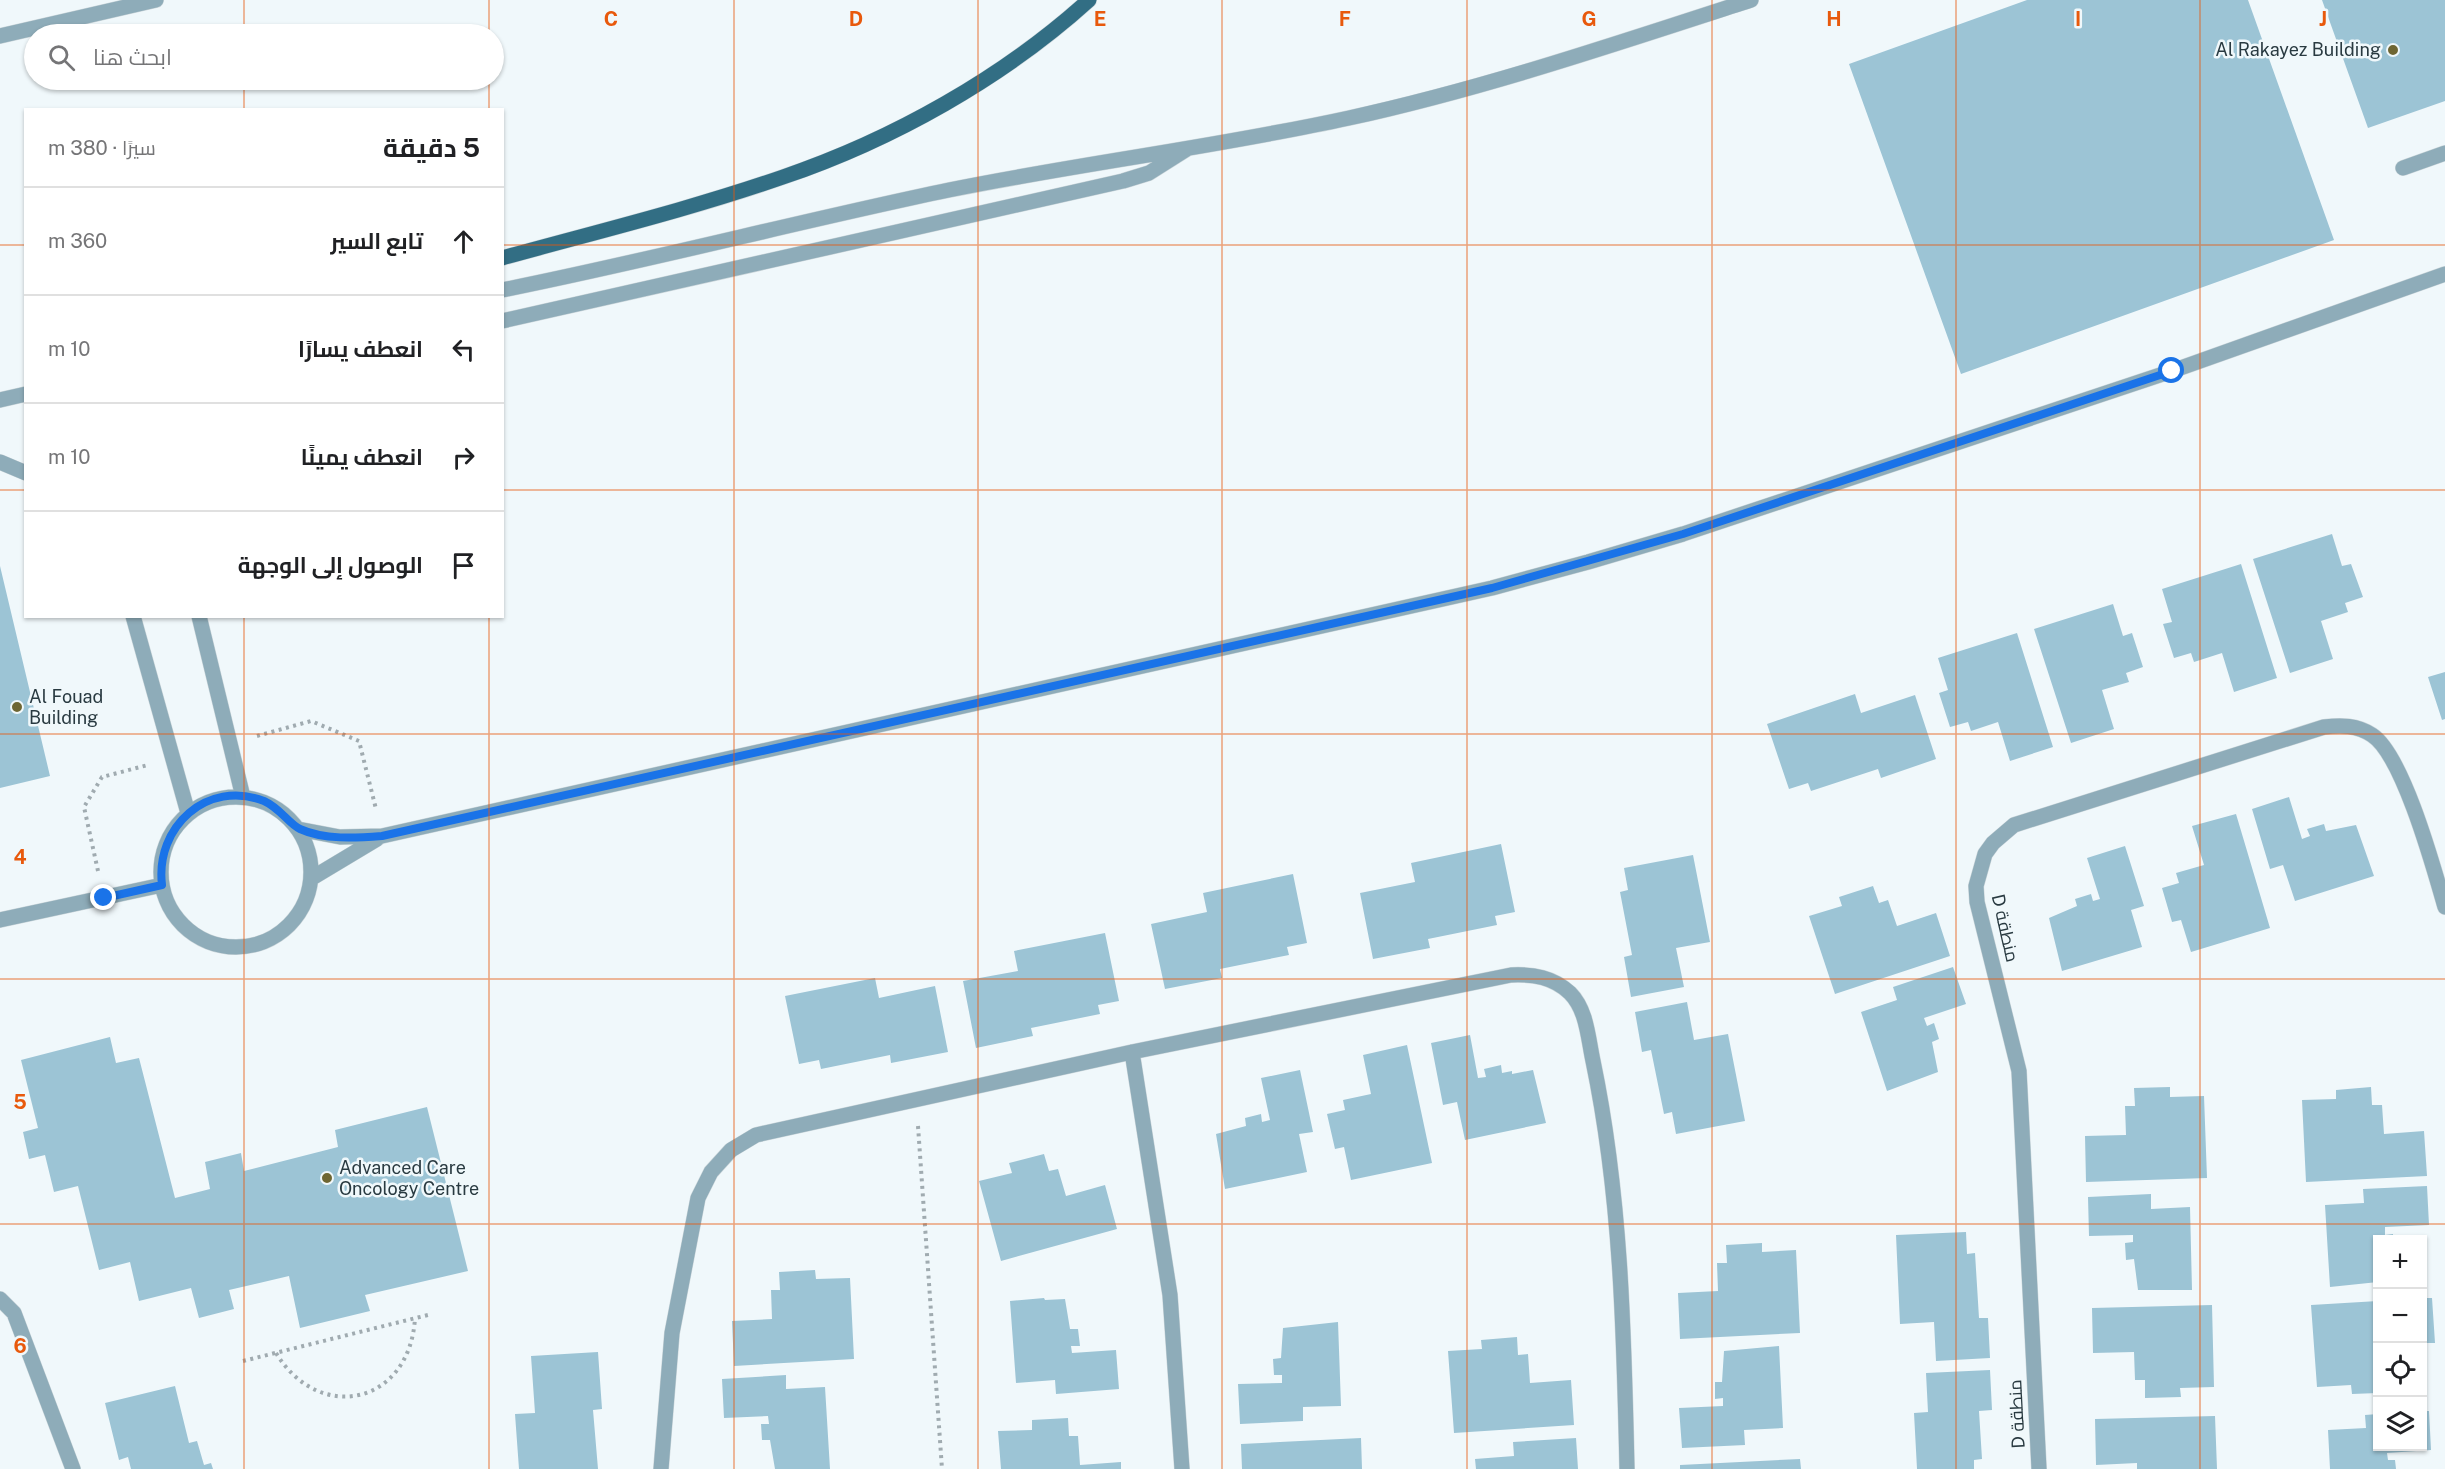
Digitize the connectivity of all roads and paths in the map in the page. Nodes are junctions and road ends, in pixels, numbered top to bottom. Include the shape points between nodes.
1 (156, 0) edge
2 (1089, 0) edge
3 (1751, 0) edge
4 (52, 24) edge
5 (24, 30) edge
6 (0, 36) edge
7 (1190, 147) junction
8 (2445, 153) edge
9 (2403, 168) dead end
10 (504, 257) edge
11 (2445, 274) edge
12 (504, 290) edge
13 (504, 321) edge
14 (24, 394) edge
15 (0, 400) edge
16 (0, 462) edge
17 (24, 473) edge
18 (134, 618) edge
19 (199, 618) edge
20 (243, 796) junction
21 (188, 813) junction
22 (298, 829) junction
23 (382, 836) junction
24 (312, 878) junction
25 (162, 885) junction
26 (2445, 907) edge
27 (0, 920) edge
28 (1132, 1052) junction
29 (916, 1099) junction
30 (0, 1299) edge
31 (432, 1314) dead end
32 (414, 1318) junction
33 (276, 1353) junction
34 (243, 1361) dead end
35 (73, 1469) edge
36 (661, 1469) edge
37 (942, 1469) edge
38 (1182, 1469) edge
39 (1627, 1469) edge
40 (2039, 1469) edge

1 - 4 street
2 - 10 main road via 972,86 849,151 718,198
3 - 7 street via 1518,75 1351,118
5 - 6 street
7 - 12 street via 951,190
7 - 13 street via 1149,173 1123,181
8 - 9 street
11 - 23 street via 2172,371 1588,562 1492,588
14 - 15 street
16 - 17 street
18 - 21 street
19 - 20 street
20 - 21 street via 223,797
20 - 22 street via 264,801 283,812
21 - 25 street via 168,838 160,870
22 - 23 street via 340,837
22 - 24 street via 309,852
23 - 24 street
24 - 25 street via 298,915 286,929 262,942 235,947 216,945 186,928 166,902
25 - 27 street
26 - 40 street, D منطقة via 2394,763 2382,743 2357,728 2324,727 2014,825 1985,854 1976,886 1977,902 2019,1071
28 - 29 street
28 - 38 street via 1170,1295
28 - 39 street via 1511,975 1532,974 1552,980 1570,993 1583,1012 1602,1105 1617,1217
29 - 36 street via 756,1135 731,1150 711,1172 698,1198 672,1334
29 - 37 path
30 - 35 street via 14,1314
31 - 32 path
32 - 33 path
32 - 33 path via 414,1339 407,1358 379,1387 360,1395 340,1397 301,1384
33 - 34 path

